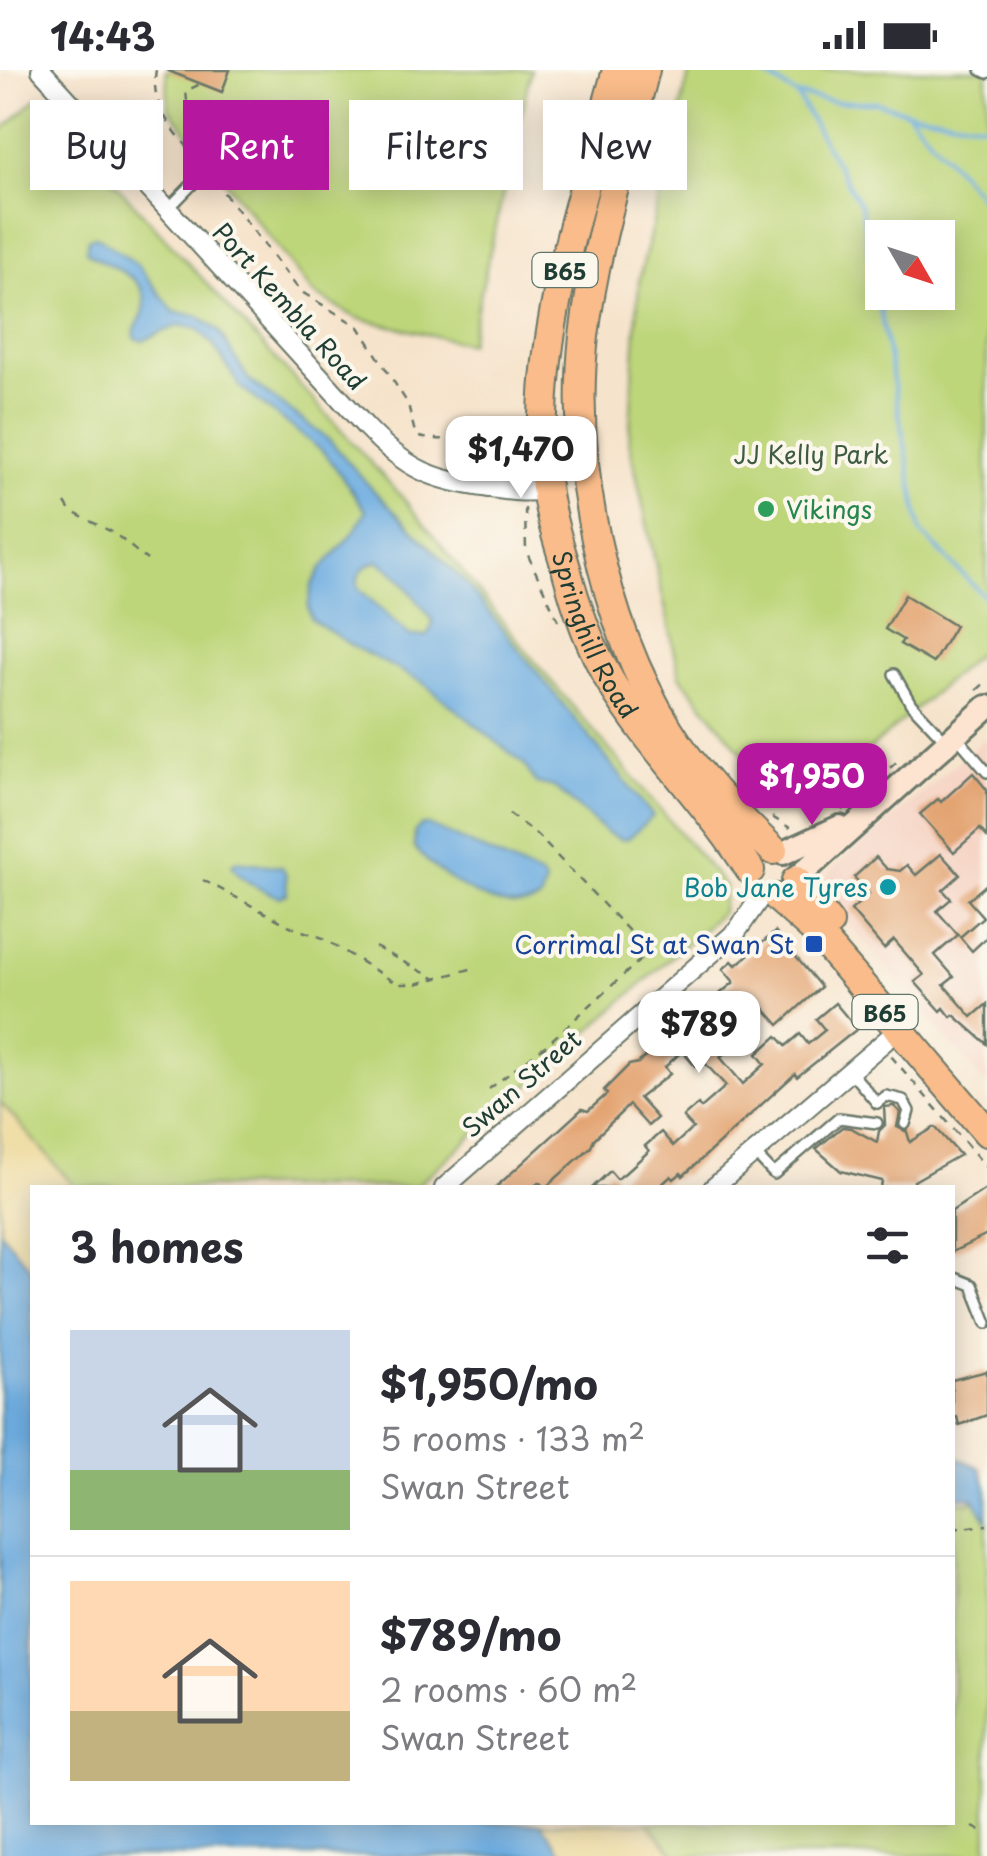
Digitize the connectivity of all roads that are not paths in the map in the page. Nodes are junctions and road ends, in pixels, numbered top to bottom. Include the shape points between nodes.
1 (41, 70) edge
2 (631, 71) edge
3 (188, 190) edge
4 (168, 209) junction
5 (602, 241) junction
6 (548, 482) junction
7 (621, 623) junction
8 (894, 674) dead end
9 (980, 700) edge
10 (951, 738) junction
11 (987, 772) edge
12 (865, 815) junction
13 (784, 844) junction
14 (750, 870) junction
15 (783, 888) junction
16 (905, 1024) junction
17 (850, 1071) junction
18 (877, 1102) junction
19 (987, 1110) edge
20 (905, 1124) dead end
21 (987, 1132) edge
22 (754, 1153) junction
23 (447, 1185) edge
24 (716, 1185) edge
25 (955, 1278) edge
26 (987, 1324) edge

1 - 4 street, Port Kembla Road
2 - 5 main road, Springhill Road / B65
2 - 6 main road, Springhill Road / B65 via 556,312 546,378
3 - 4 lane
4 - 6 street, Port Kembla Road via 398,458 456,484 489,488 521,475
5 - 6 main road via 577,298 566,371 566,456
5 - 7 main road, Springhill Road / B65 via 584,337 582,437 598,548
6 - 7 main road via 571,504 599,586
6 - 14 main road, Springhill Road / B65 via 577,605 607,675
7 - 13 main road, Springhill Road / B65 via 670,731 724,801
8 - 10 lane via 911,704
9 - 10 street, Swan Street
10 - 11 lane
10 - 12 street, Swan Street
12 - 13 street, Swan Street via 822,838
12 - 15 street, Swan Street
13 - 14 main road via 758,856
13 - 15 main road, B65 via 794,863
14 - 15 main road, B65 via 753,887
15 - 16 main road, B65 via 811,903
15 - 23 street, Swan Street
16 - 17 street
16 - 19 main road, B65
16 - 21 main road, B65
17 - 18 lane
17 - 22 street
18 - 20 lane via 886,1096 903,1100 909,1111
18 - 22 lane via 878,1125 839,1118 774,1174
22 - 24 street
25 - 26 lane via 972,1286

